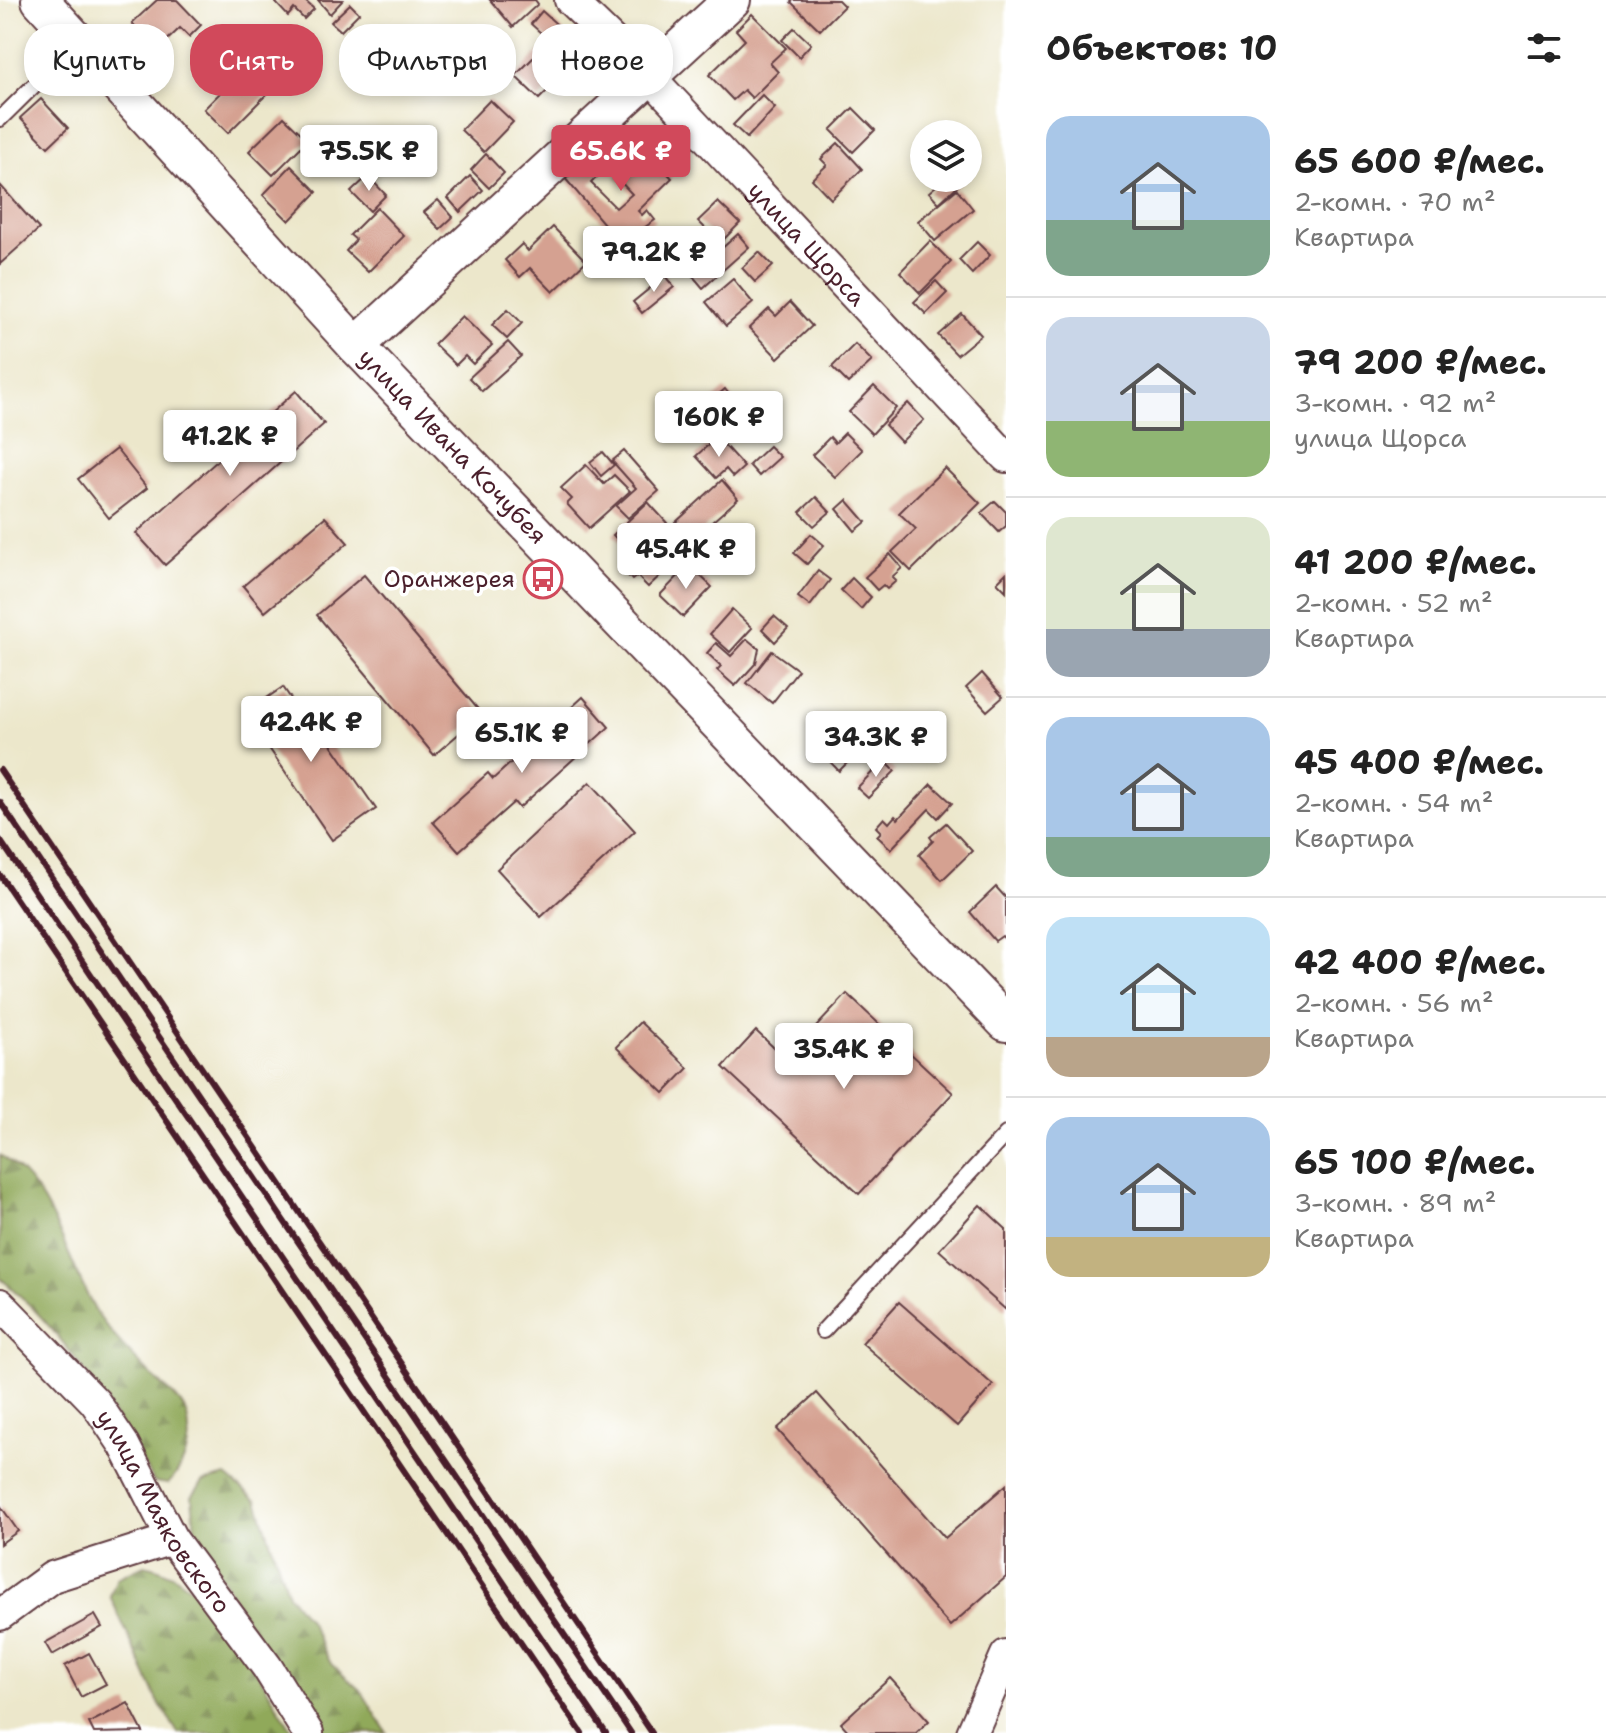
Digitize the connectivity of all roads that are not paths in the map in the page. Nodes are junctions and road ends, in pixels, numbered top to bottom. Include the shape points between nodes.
1 (40, 0) edge
2 (570, 0) edge
3 (732, 0) edge
4 (62, 24) edge
5 (595, 24) edge
6 (673, 57) edge
7 (24, 95) edge
8 (127, 96) edge
9 (631, 96) edge
10 (668, 96) edge
11 (0, 119) edge
12 (356, 346) junction
13 (1006, 457) edge
14 (1006, 1023) edge
15 (1006, 1134) edge
16 (0, 1304) edge
17 (823, 1331) dead end
18 (172, 1539) junction
19 (0, 1615) edge
20 (1006, 1655) edge
21 (308, 1733) edge
22 (972, 1733) edge

1 - 4 street, улица Ивана Кочубея
2 - 5 street, улица Щорса
3 - 6 street
7 - 11 lane
8 - 12 street, улица Ивана Кочубея
9 - 12 street
10 - 13 street, улица Щорса
12 - 14 street, улица Ивана Кочубея
15 - 17 lane
16 - 18 street, улица Маяковского via 95,1402 124,1445
18 - 19 street via 52,1577
18 - 21 street, улица Маяковского via 267,1667
20 - 22 street

